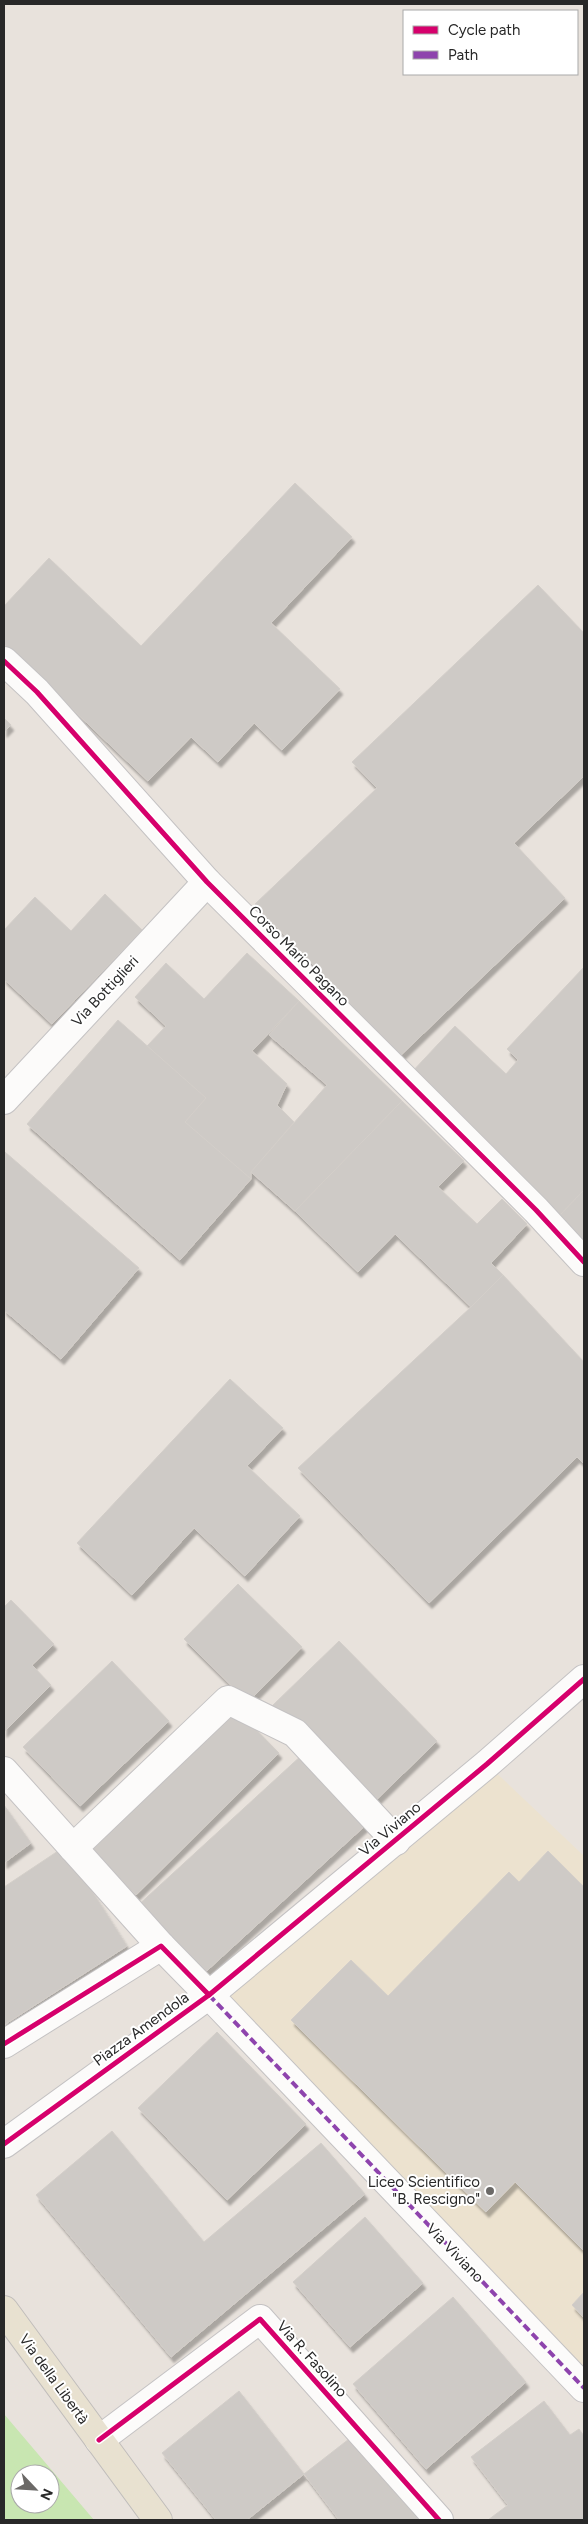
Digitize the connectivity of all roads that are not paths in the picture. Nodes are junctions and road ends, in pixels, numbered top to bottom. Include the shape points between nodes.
1 (4, 661) edge
2 (207, 882) junction
3 (4, 1100) edge
4 (584, 1262) edge
5 (584, 1679) edge
6 (4, 1771) edge
7 (396, 1841) junction
8 (73, 1848) junction
9 (161, 1946) junction
10 (209, 1995) junction
11 (4, 2044) edge
12 (4, 2144) edge
13 (4, 2310) edge
14 (584, 2388) edge
15 (99, 2440) junction
16 (158, 2520) edge
17 (439, 2520) edge

1 - 2 street, Corso Mario Pagano via 37,692
2 - 3 street, Via Bottiglieri
2 - 4 street, Corso Mario Pagano via 536,1210
5 - 7 street, Via Viviano
6 - 8 street
7 - 8 street via 295,1733 228,1700
7 - 10 street, Via Viviano
8 - 9 street
9 - 10 street, Piazza Amendola
9 - 11 street
10 - 12 street, Piazza Amendola
10 - 14 street, Via Viviano
13 - 15 main road, Via della Libertà
15 - 16 main road, Via della Libertà
15 - 17 street, Via R. Fasolino via 260,2319

